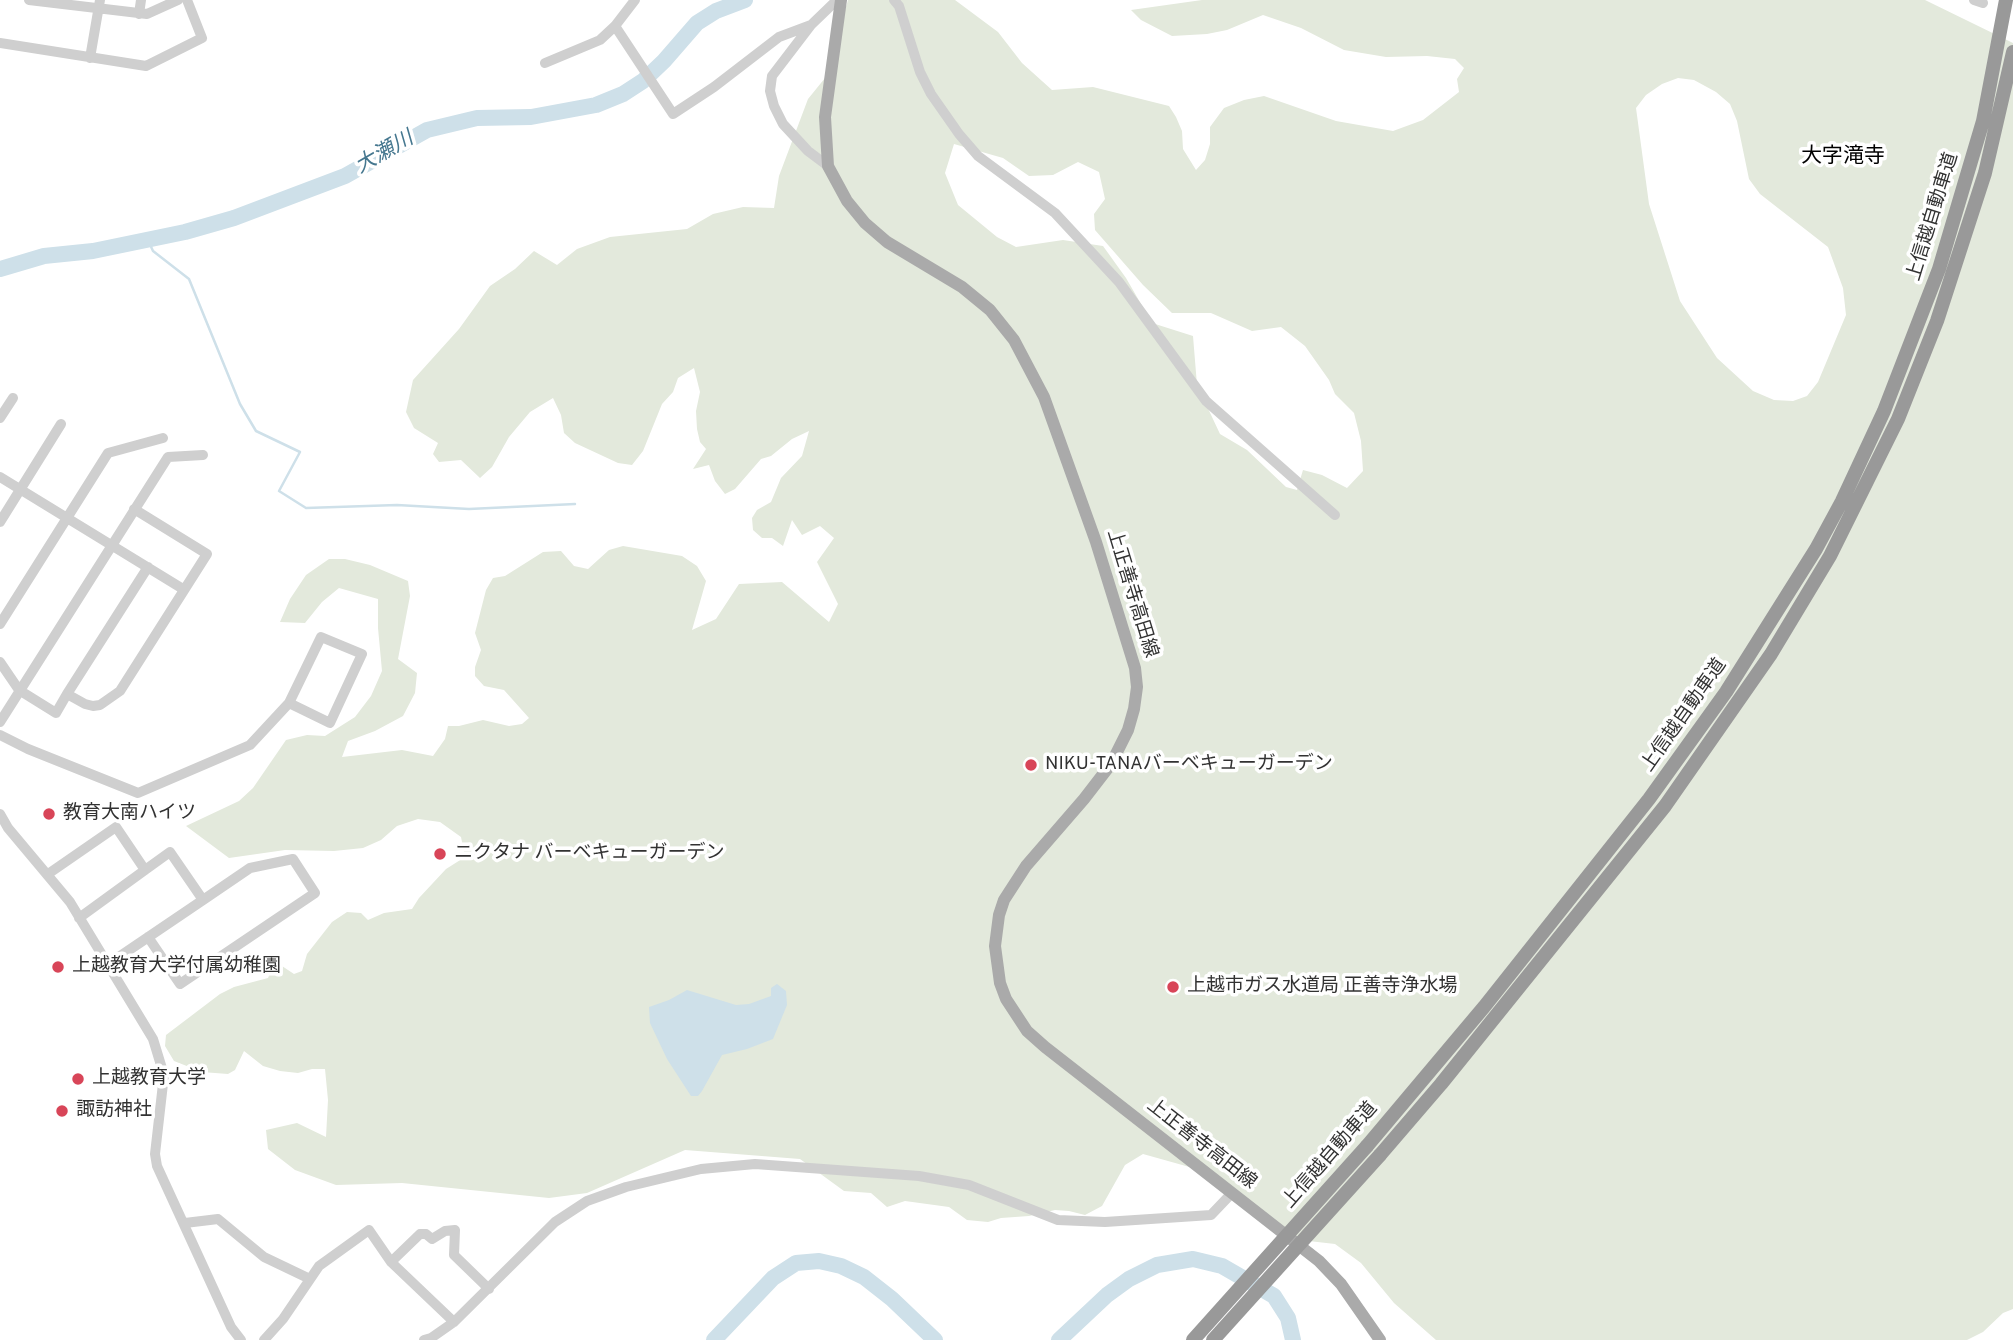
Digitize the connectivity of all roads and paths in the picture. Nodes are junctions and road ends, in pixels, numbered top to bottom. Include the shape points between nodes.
1 (29, 0) edge
2 (141, 0) edge
3 (178, 0) edge
4 (187, 0) edge
5 (635, 0) edge
6 (839, 0) edge
7 (894, 0) edge
8 (2006, 0) edge
9 (99, 4) edge
10 (139, 13) junction
11 (615, 26) junction
12 (811, 26) junction
13 (0, 43) edge
14 (2013, 52) edge
15 (90, 58) junction
16 (545, 63) dead end
17 (828, 166) junction
18 (1947, 272) junction
19 (13, 398) dead end
20 (0, 418) edge
21 (61, 424) dead end
22 (163, 438) dead end
23 (203, 455) dead end
24 (0, 477) edge
25 (21, 489) junction
26 (134, 509) junction
27 (1335, 515) dead end
28 (67, 518) junction
29 (0, 522) edge
30 (111, 544) junction
31 (148, 567) junction
32 (183, 589) junction
33 (0, 624) edge
34 (0, 662) edge
35 (19, 690) junction
36 (67, 694) junction
37 (289, 703) junction
38 (0, 722) edge
39 (0, 735) edge
40 (0, 814) edge
41 (145, 870) junction
42 (48, 874) junction
43 (203, 900) junction
44 (79, 918) junction
45 (148, 937) junction
46 (107, 965) junction
47 (1231, 1194) junction
48 (185, 1223) junction
49 (391, 1262) junction
50 (310, 1279) junction
51 (489, 1289) junction
52 (454, 1322) junction
53 (241, 1340) edge
54 (264, 1340) edge
55 (424, 1340) edge
56 (1193, 1340) edge
57 (1213, 1340) edge
58 (1380, 1340) edge

1 - 9 street
2 - 10 street
3 - 10 street
4 - 15 street via 202,38 146,66
5 - 11 street
6 - 12 street
6 - 17 main road, 上正善寺高田線 via 825,117
7 - 27 street via 920,72 959,134 978,156 1055,213 1119,282 1206,401
8 - 18 highway, 上信越自動車道
9 - 10 street
9 - 15 street
11 - 12 street via 673,114 779,37
11 - 16 street via 600,40
12 - 17 street via 772,76 771,91 783,124
13 - 15 street
14 - 18 highway, 上信越自動車道 via 1985,173
17 - 47 main road, 上正善寺高田線 via 865,223 887,242 962,287 990,310 1014,340 1044,397 1135,668 1134,709 1111,764 1026,866 1004,900 995,946 1006,999 1027,1031 1045,1047
18 - 56 highway, 上信越自動車道, bridge via 1842,501 1759,643 1697,735 1517,966 1367,1146
18 - 57 highway, 上信越自動車道, bridge via 1918,372 1898,419 1855,510 1771,654 1622,861 1457,1065
19 - 20 street
21 - 25 street
22 - 28 street via 108,453
23 - 26 street via 168,457
24 - 25 street
25 - 28 street
25 - 29 street
26 - 30 street
26 - 32 street via 207,554
28 - 30 street
28 - 33 street
30 - 31 street
30 - 35 street
31 - 32 street
31 - 36 street
32 - 36 street via 120,691 93,706
34 - 35 street
35 - 36 street via 56,713
35 - 38 street
37 - 37 street via 321,637 362,654 330,723
37 - 39 street via 250,745 138,793
40 - 42 street
41 - 42 street via 116,827
41 - 43 street via 170,852
41 - 44 street
42 - 44 street
43 - 45 street
43 - 45 street via 250,868 293,859 315,893 180,984
44 - 46 street
45 - 46 street
46 - 48 street via 160,1058 164,1075 155,1153
47 - 51 street via 1211,1215 1105,1222 1058,1220 969,1185 919,1176 755,1164 701,1169 626,1186 587,1201 555,1222
47 - 58 main road, 上正善寺高田線 via 1319,1262 1341,1284
48 - 50 street via 218,1219 264,1257
48 - 53 street
49 - 50 street via 369,1230 318,1266
49 - 51 street via 420,1234 432,1239 455,1230 454,1255
49 - 52 street
50 - 54 street
51 - 52 street
52 - 55 street

